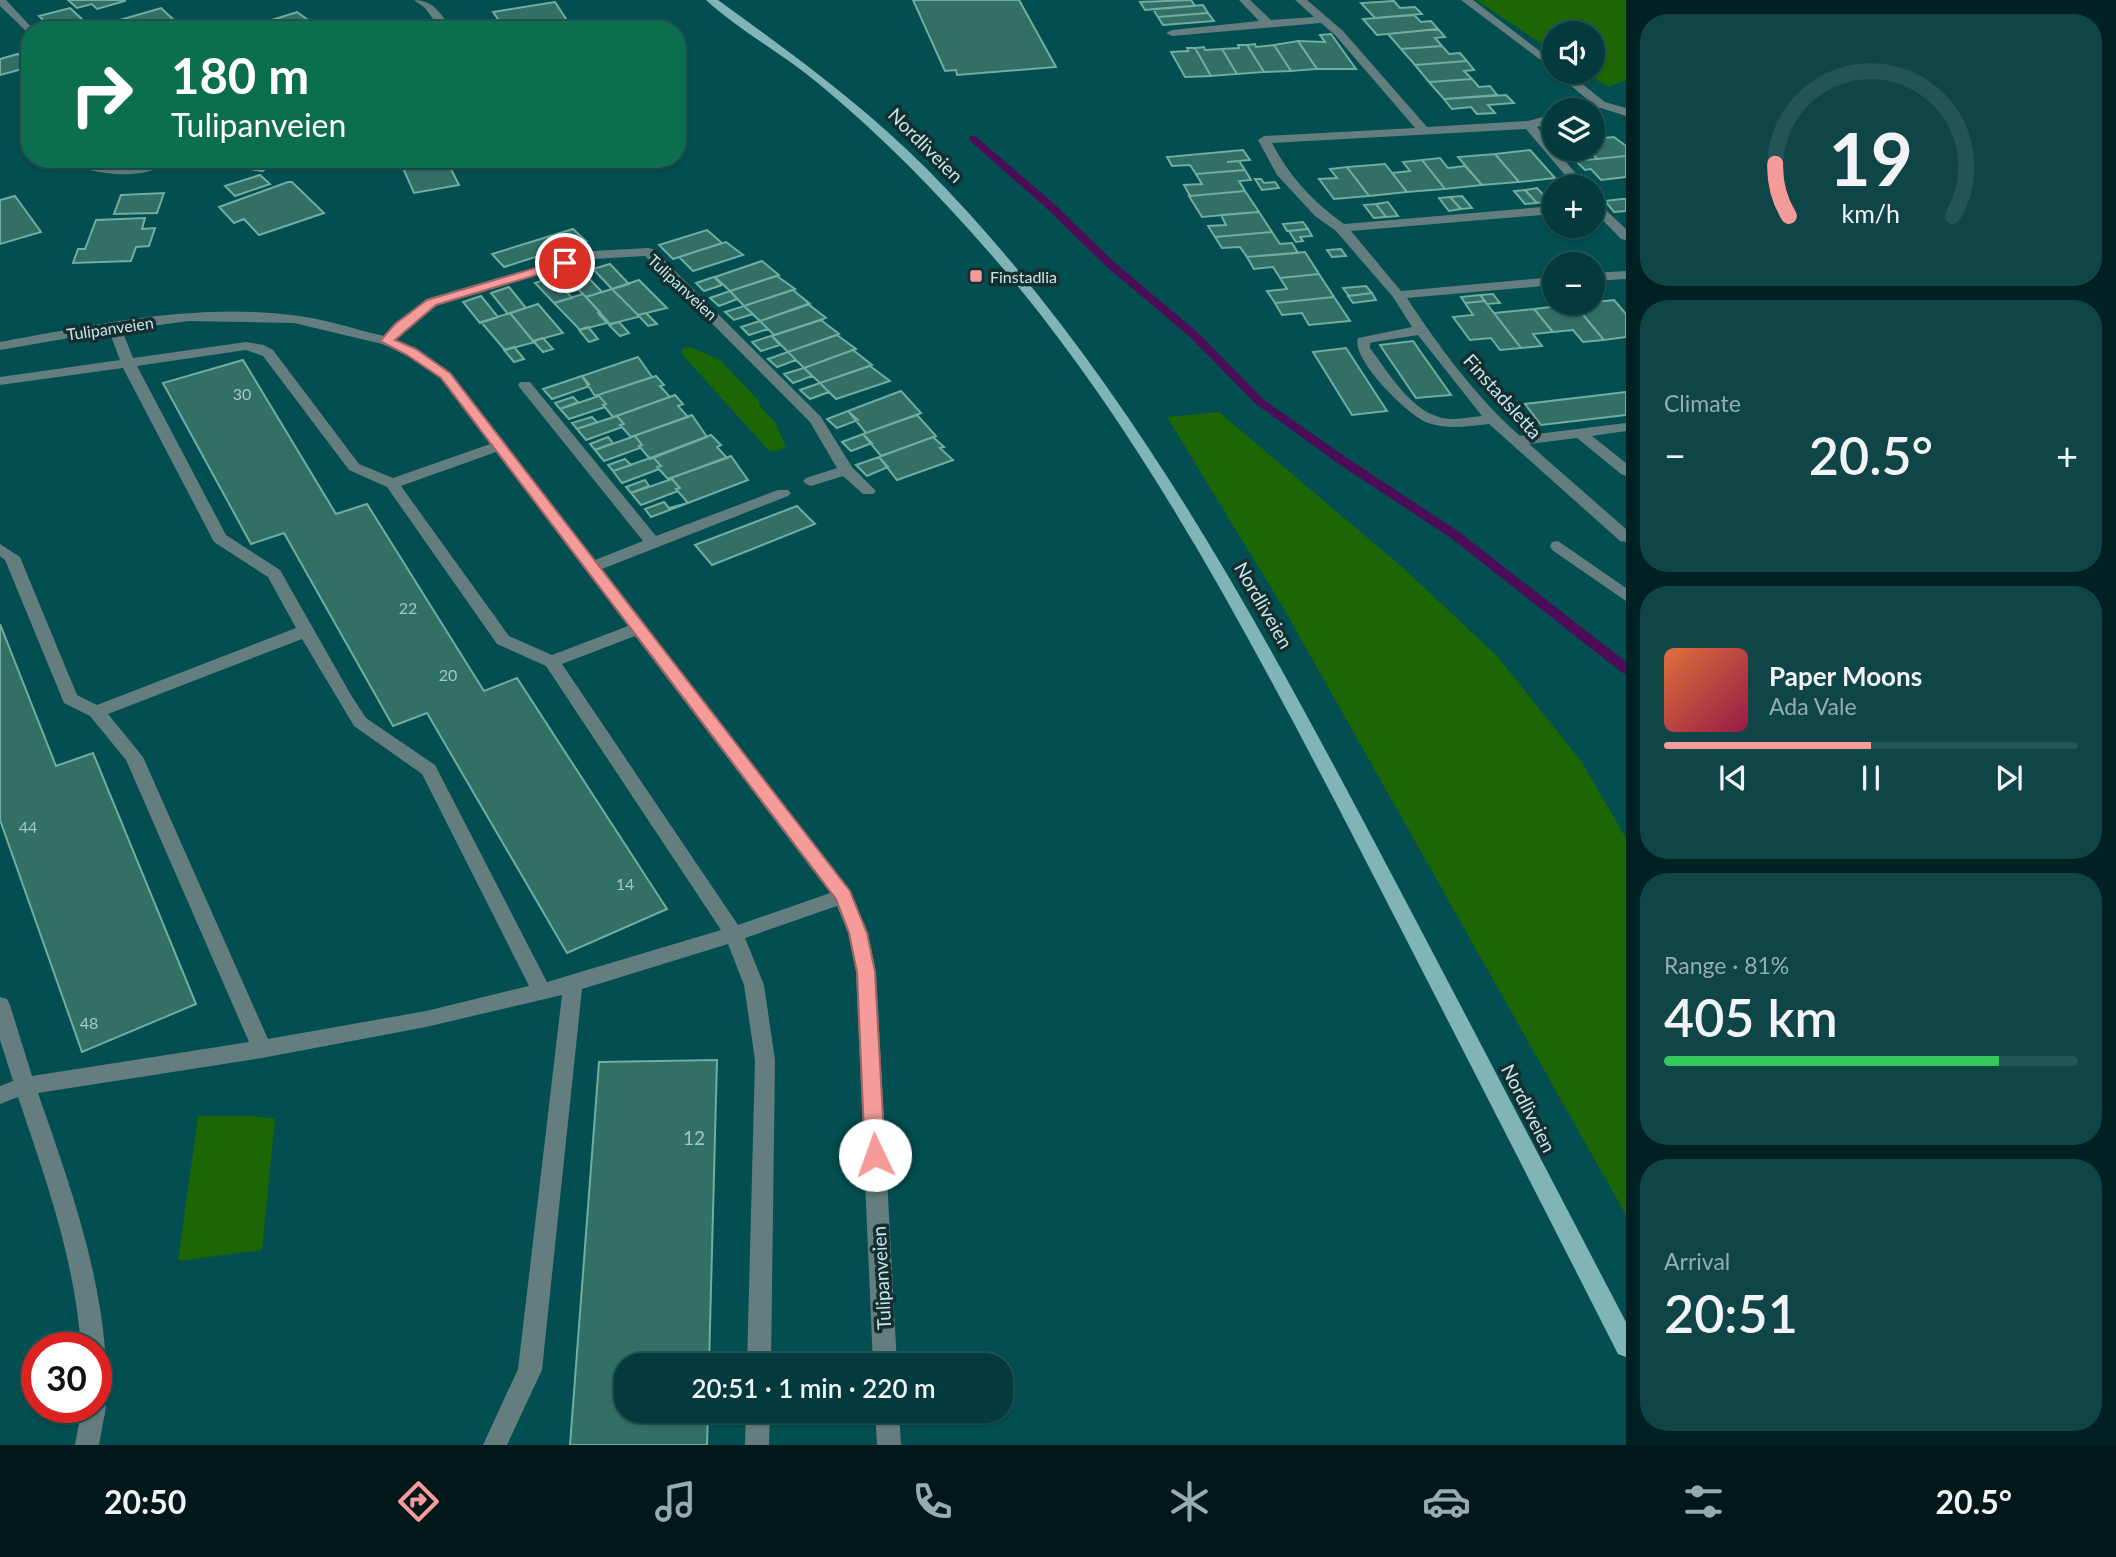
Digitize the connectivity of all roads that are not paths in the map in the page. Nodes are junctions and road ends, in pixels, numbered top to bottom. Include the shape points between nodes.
1 (0, 0) edge
2 (419, 0) edge
3 (711, 0) edge
4 (1244, 0) edge
5 (1300, 0) edge
6 (1466, 0) edge
7 (1323, 20) junction
8 (440, 21) edge
9 (21, 22) edge
10 (1268, 23) junction
11 (1172, 33) dead end
12 (1542, 58) edge
13 (1576, 84) edge
14 (1594, 98) edge
15 (1605, 104) edge
16 (1626, 112) edge
17 (1542, 121) edge
18 (1529, 125) junction
19 (1424, 131) junction
20 (99, 168) edge
21 (144, 168) edge
22 (1571, 175) edge
23 (1542, 211) edge
24 (1605, 216) edge
25 (1341, 229) junction
26 (1626, 236) edge
27 (1626, 275) edge
28 (1605, 276) edge
29 (1542, 282) edge
30 (1398, 295) junction
31 (114, 327) junction
32 (1420, 330) junction
33 (387, 341) junction
34 (0, 346) edge
35 (128, 363) junction
36 (0, 381) edge
37 (525, 385) dead end
38 (1492, 419) junction
39 (1626, 427) edge
40 (1580, 433) junction
41 (1515, 441) junction
42 (500, 446) junction
43 (846, 470) junction
44 (1626, 471) edge
45 (811, 481) dead end
46 (392, 484) junction
47 (868, 491) dead end
48 (783, 493) dead end
49 (1626, 537) edge
50 (653, 543) junction
51 (1558, 546) dead end
52 (0, 549) edge
53 (592, 567) junction
54 (1626, 596) edge
55 (639, 628) junction
56 (306, 631) junction
57 (552, 662) junction
58 (96, 712) junction
59 (844, 896) junction
60 (734, 934) junction
61 (573, 984) junction
62 (542, 992) junction
63 (0, 1005) edge
64 (262, 1049) junction
65 (25, 1086) junction
66 (0, 1095) edge
67 (93, 1332) edge
68 (1626, 1346) edge
69 (759, 1353) edge
70 (884, 1353) edge
71 (91, 1423) edge
72 (758, 1423) edge
73 (888, 1423) edge
74 (87, 1445) edge
75 (495, 1445) edge
76 (757, 1445) edge
77 (889, 1445) edge

1 - 9 street
2 - 8 street
3 - 68 main road, Nordliveien via 788,52 909,157 1048,313 1113,403 1186,517 1296,710
4 - 10 street
5 - 7 street
6 - 12 street
7 - 10 street
7 - 19 street
10 - 11 street
13 - 14 street
15 - 16 street
17 - 18 street
18 - 19 street
18 - 22 street
19 - 25 street, Finstadsletta via 1264,140 1282,172
20 - 21 street via 123,172
23 - 25 street
24 - 26 street
25 - 30 street, Finstadsletta
27 - 28 street
29 - 30 street
30 - 32 street, Finstadsletta
31 - 33 street, Tulipanveien via 189,317 274,317
31 - 34 street, Tulipanveien
31 - 35 street
32 - 38 street, Finstadsletta
32 - 38 street via 1371,338 1363,341 1363,348 1409,406 1430,418 1446,423
33 - 42 street, Tulipanveien via 445,375
33 - 43 street, Tulipanveien via 431,302 592,255 649,252 816,420
35 - 36 street
35 - 46 street via 259,348 354,467
35 - 56 street via 219,538 274,574
37 - 50 street
38 - 41 street, Finstadsletta
39 - 40 street
40 - 41 street
40 - 44 street
41 - 49 street, Finstadsletta
42 - 46 street
42 - 53 street, Tulipanveien
43 - 45 street
43 - 47 street, Tulipanveien
46 - 57 street via 503,640
48 - 50 street
50 - 53 street
51 - 54 street
52 - 58 street via 12,557 70,699
53 - 55 street, Tulipanveien
55 - 57 street
55 - 59 street, Tulipanveien
56 - 58 street
56 - 62 street via 360,722 429,770
57 - 60 street
58 - 64 street via 134,757
59 - 60 street
59 - 70 street, Tulipanveien via 866,972
60 - 61 street
60 - 69 street via 754,985 765,1060
61 - 62 street
61 - 75 street via 530,1370
62 - 64 street
63 - 65 street
64 - 65 street
65 - 66 street
65 - 67 street via 67,1202 92,1309
71 - 74 street
72 - 76 street
73 - 77 street

